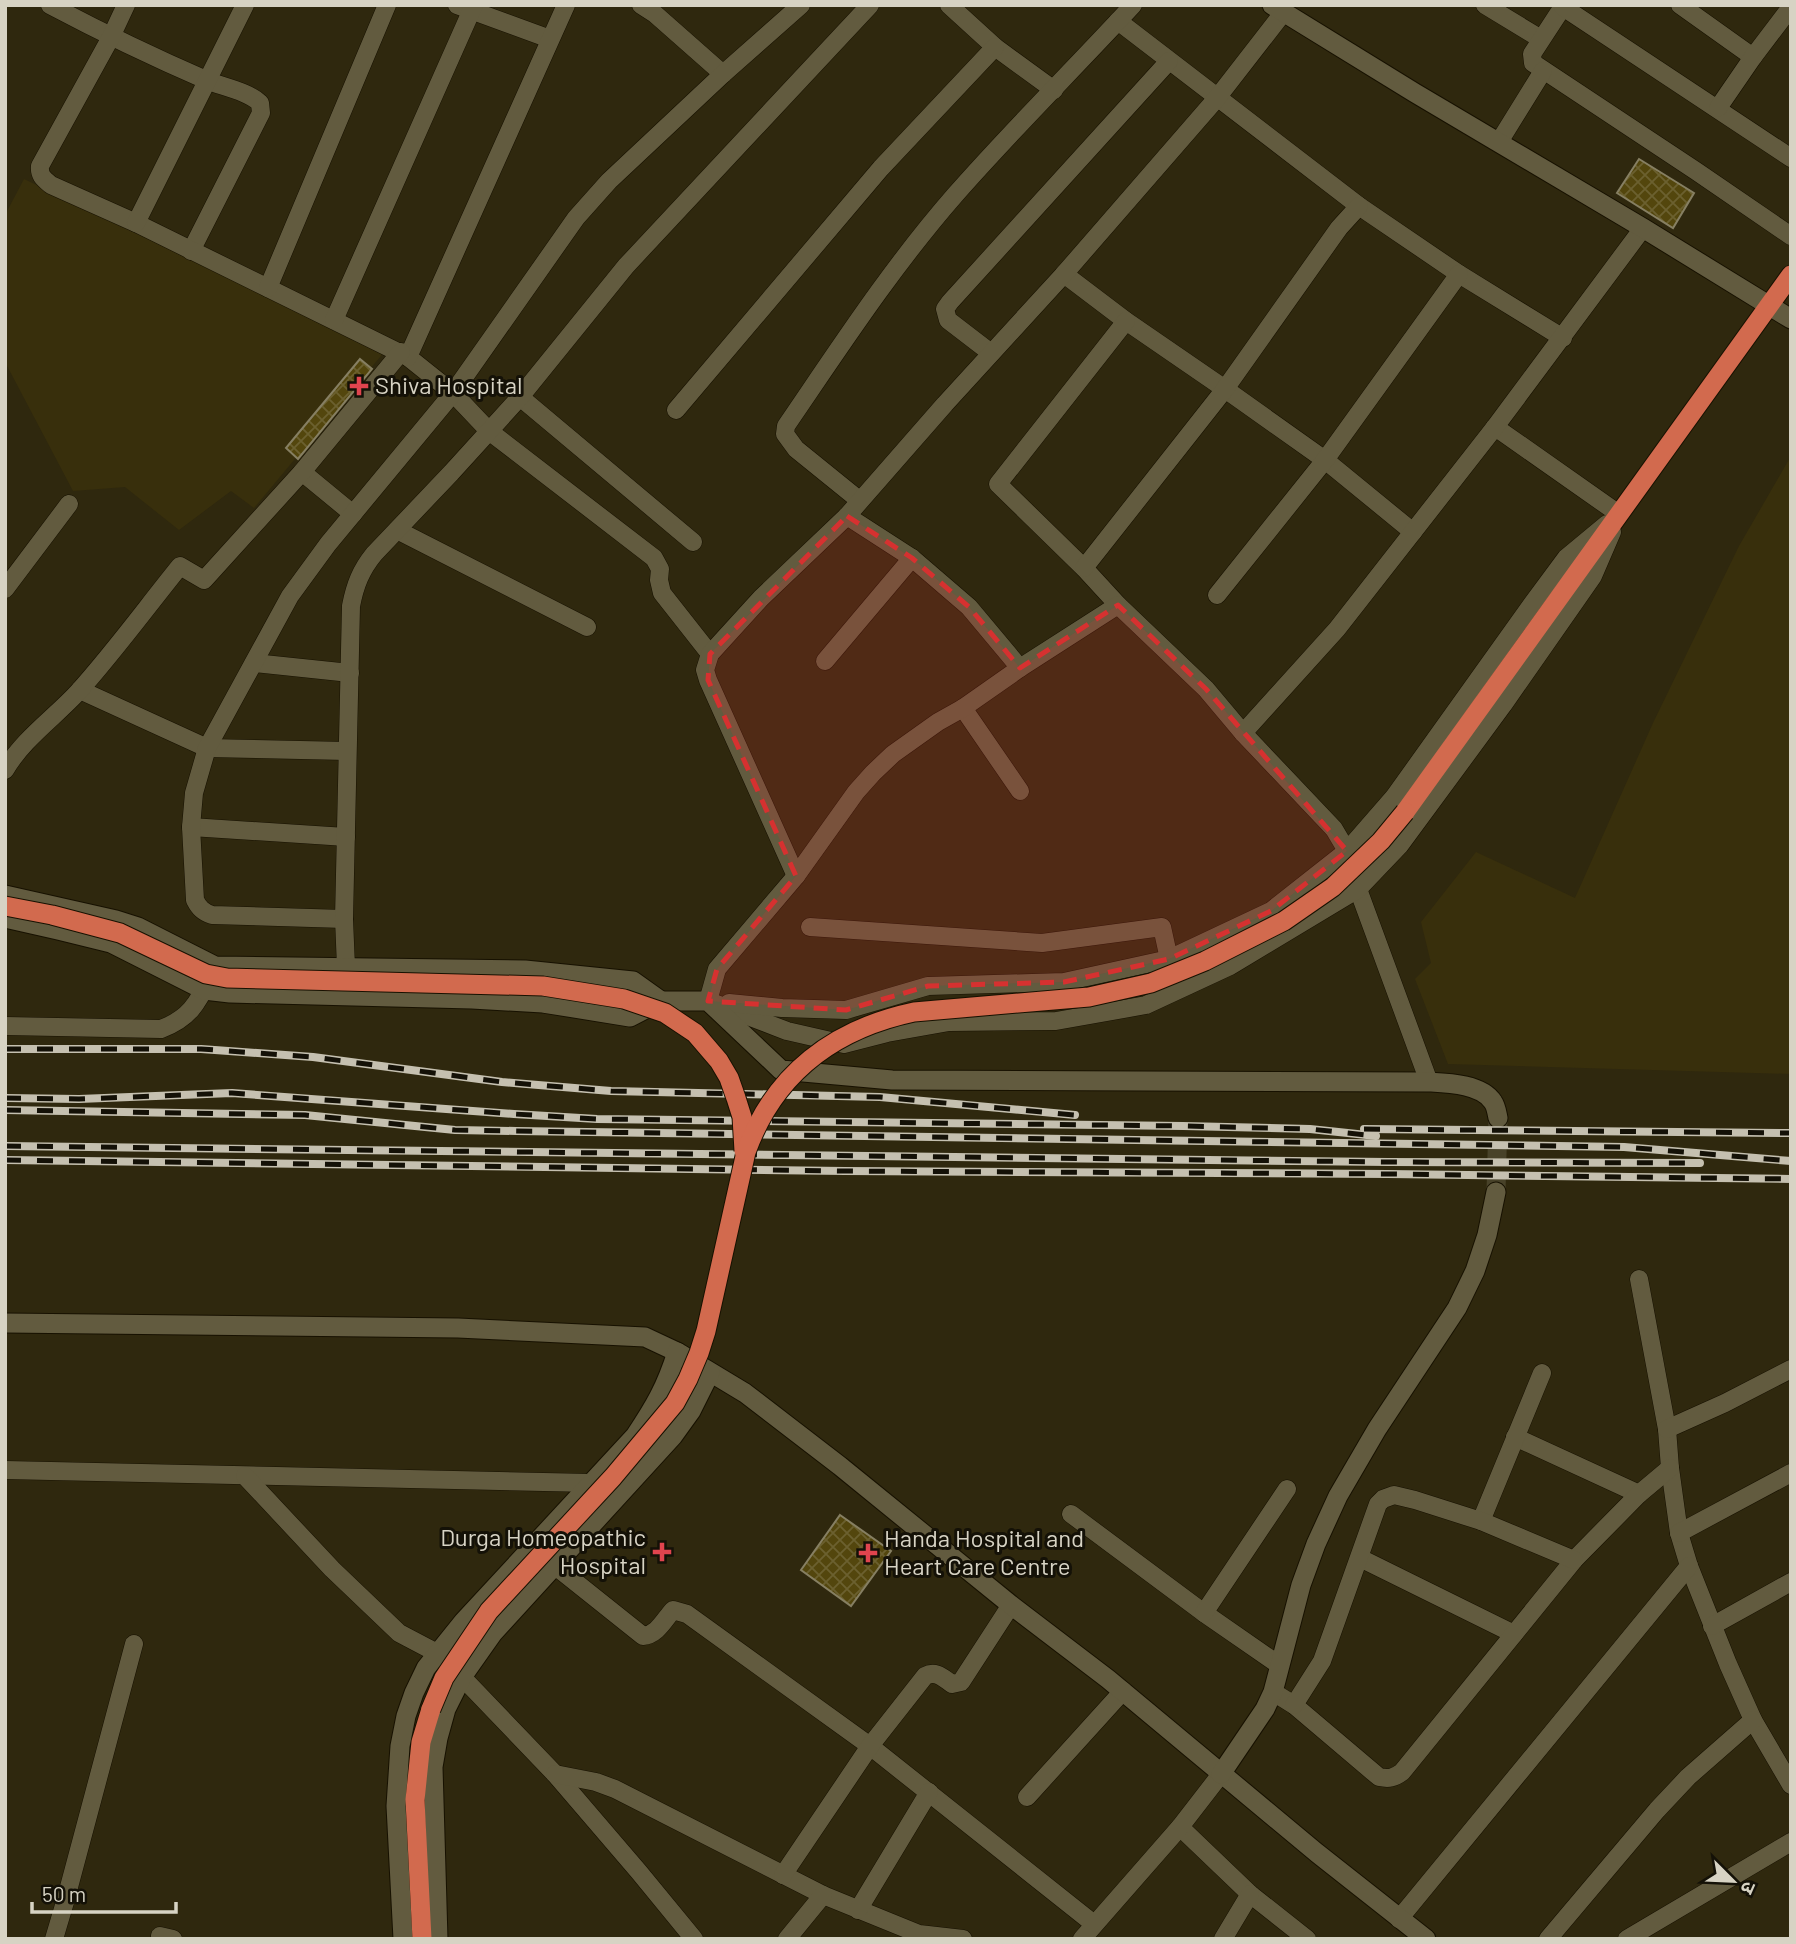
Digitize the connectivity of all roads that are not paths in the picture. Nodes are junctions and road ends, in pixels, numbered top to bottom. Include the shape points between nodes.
1 (50, 5) edge
2 (127, 5) edge
3 (245, 5) edge
4 (387, 5) edge
5 (566, 5) edge
6 (641, 5) edge
7 (802, 5) edge
8 (870, 5) edge
9 (949, 5) edge
10 (1133, 5) edge
11 (1485, 5) edge
12 (1680, 5) edge
13 (1563, 6) edge
14 (467, 7) edge
15 (1785, 8) edge
16 (1277, 9) edge
17 (1118, 21) junction
18 (111, 37) junction
19 (550, 39) junction
20 (1541, 39) junction
21 (995, 47) junction
22 (1753, 57) junction
23 (1169, 61) junction
24 (1542, 71) junction
25 (723, 74) junction
26 (207, 80) junction
27 (1054, 90) junction
28 (1217, 98) junction
29 (1718, 108) junction
30 (1499, 142) junction
31 (1791, 158) edge
32 (1359, 206) junction
33 (136, 223) junction
34 (1643, 228) junction
35 (1791, 236) edge
36 (191, 251) junction
37 (1064, 274) junction
38 (1460, 274) junction
39 (1791, 275) edge
40 (268, 288) junction
41 (1768, 306) junction
42 (1791, 319) edge
43 (334, 320) junction
44 (1126, 321) junction
45 (1563, 338) junction
46 (991, 353) junction
47 (405, 354) junction
48 (1225, 389) junction
49 (453, 393) junction
50 (520, 397) junction
51 (676, 410) dead end
52 (1495, 427) junction
53 (489, 431) junction
54 (1325, 460) junction
55 (302, 472) junction
56 (859, 500) junction
57 (69, 503) dead end
58 (353, 514) junction
59 (1619, 514) junction
60 (848, 516) junction
61 (397, 530) junction
62 (1413, 532) junction
63 (693, 542) dead end
64 (912, 558) junction
65 (1084, 568) junction
66 (5, 589) edge
67 (1217, 595) dead end
68 (1118, 605) junction
69 (587, 627) dead end
70 (710, 654) junction
71 (825, 661) dead end
72 (254, 663) junction
73 (1020, 668) junction
74 (350, 673) junction
75 (80, 690) junction
76 (962, 708) junction
77 (1243, 733) junction
78 (207, 748) junction
79 (347, 751) junction
80 (5, 770) edge
81 (1020, 791) dead end
82 (191, 827) junction
83 (346, 836) junction
84 (1347, 851) junction
85 (796, 876) junction
86 (1358, 889) junction
87 (5, 895) edge
88 (5, 906) edge
89 (5, 918) edge
90 (344, 919) junction
91 (810, 927) dead end
92 (1169, 959) junction
93 (215, 965) junction
94 (346, 967) junction
95 (204, 990) junction
96 (708, 1001) junction
97 (661, 1002) junction
98 (5, 1026) edge
99 (1429, 1082) junction
100 (1498, 1118) tunnel mouth
101 (743, 1170) junction
102 (1496, 1192) tunnel mouth
103 (1639, 1279) dead end
104 (5, 1323) edge
105 (677, 1352) junction
106 (1791, 1369) edge
107 (710, 1373) junction
108 (1542, 1373) dead end
109 (1667, 1429) junction
110 (1515, 1437) junction
111 (1670, 1468) junction
112 (5, 1470) edge
113 (1791, 1472) edge
114 (245, 1476) junction
115 (591, 1483) junction
116 (1287, 1489) dead end
117 (1639, 1494) junction
118 (1071, 1514) dead end
119 (1481, 1521) junction
120 (1679, 1533) junction
121 (1360, 1558) junction
122 (1574, 1560) junction
123 (554, 1564) junction
124 (1689, 1566) junction
125 (1791, 1582) edge
126 (1011, 1605) junction
127 (1204, 1613) junction
128 (1712, 1626) junction
129 (1514, 1634) junction
130 (134, 1644) dead end
131 (437, 1653) junction
132 (1279, 1665) junction
133 (462, 1677) junction
134 (1123, 1691) junction
135 (1273, 1692) junction
136 (1294, 1705) junction
137 (1754, 1720) junction
138 (870, 1746) junction
139 (555, 1774) junction
140 (1221, 1774) junction
141 (1791, 1785) edge
142 (929, 1792) junction
143 (1027, 1797) dead end
144 (1180, 1827) junction
145 (1791, 1842) edge
146 (783, 1875) junction
147 (1250, 1894) junction
148 (823, 1895) junction
149 (858, 1910) junction
150 (1399, 1919) junction
151 (1094, 1924) junction
152 (918, 1936) edge
153 (54, 1939) edge
154 (403, 1939) edge
155 (422, 1939) edge
156 (439, 1939) edge
157 (694, 1939) edge
158 (787, 1939) edge
159 (963, 1939) edge
160 (1082, 1939) edge
161 (1223, 1939) edge
162 (1307, 1939) edge
163 (1426, 1939) edge
164 (1548, 1939) edge
165 (1627, 1939) edge

1 - 18 street
2 - 18 street
3 - 26 street
4 - 40 street
5 - 19 street
6 - 25 street
7 - 25 street
8 - 50 street via 626,266
9 - 21 street
10 - 17 street
11 - 20 street
12 - 22 street
13 - 20 street
13 - 29 street
14 - 19 street
14 - 43 street
15 - 22 street
16 - 28 street
16 - 30 street
17 - 23 street
17 - 27 street
18 - 26 street
18 - 33 street via 40,173 51,185
19 - 47 street
20 - 24 street via 1532,59
21 - 27 street
21 - 51 street via 881,168
22 - 29 street
23 - 28 street
23 - 46 street via 950,302 948,320
24 - 30 street
24 - 35 street
25 - 49 street via 576,218
26 - 33 street
26 - 36 street via 256,100 261,113
27 - 56 street via 905,256 786,426 785,434 796,449
28 - 32 street
28 - 37 street
29 - 31 street
30 - 34 street
32 - 38 street
32 - 48 street
33 - 36 street
34 - 41 street
34 - 45 street
36 - 40 street
37 - 44 street
37 - 46 street
38 - 45 street
38 - 54 street
39 - 41 highway
40 - 43 street
41 - 42 street
41 - 59 highway
43 - 47 street
44 - 48 street
44 - 65 street via 998,484
45 - 52 street
46 - 56 street
47 - 49 street
47 - 55 street
48 - 54 street
48 - 65 street
49 - 53 street
49 - 58 street
50 - 53 street
50 - 63 street
52 - 59 street
52 - 62 street
53 - 61 street
53 - 70 street via 654,558 662,593
54 - 62 street
54 - 67 street
55 - 58 street
55 - 75 street via 204,580 180,566
56 - 60 street
57 - 66 street
58 - 72 street via 290,596
59 - 84 street via 1566,558 1394,797
59 - 86 street via 1593,576 1400,845
59 - 101 highway, bridge via 1405,812 1333,887 1284,921 1151,983 1088,997 914,1013 850,1032 813,1056 782,1087 759,1123
60 - 64 street
60 - 70 street via 761,598
61 - 69 street
61 - 74 street via 363,568 354,588
62 - 77 street via 1338,629
64 - 71 street
64 - 73 street via 969,607
65 - 68 street
68 - 73 street
68 - 77 street via 1206,689
70 - 85 street via 705,670 708,680
72 - 74 street
72 - 78 street
73 - 76 street
74 - 79 street
75 - 78 street
75 - 80 street via 28,739
76 - 81 street
76 - 85 street via 915,737 873,773
77 - 84 street via 1329,823
78 - 79 street
78 - 82 street via 194,793
79 - 83 street
82 - 83 street
82 - 90 street via 195,900 203,912
83 - 90 street
84 - 92 street via 1272,911
85 - 96 street via 717,969
86 - 96 street via 1230,966 1146,1005 1056,1021 949,1022 844,1044 787,1031
86 - 99 street
87 - 93 street via 138,927
88 - 101 highway, bridge via 120,933 206,974 227,978 543,986 624,999 665,1013 708,1046 729,1078 742,1117
89 - 95 street via 111,943
90 - 94 street
91 - 92 street via 1042,943 1162,927
92 - 96 street via 1064,982 928,986 846,1010
93 - 94 street
93 - 95 street
94 - 97 street via 575,974 633,981
95 - 97 street via 543,1003 630,1017
95 - 98 street via 192,1010 161,1029
96 - 97 street
96 - 99 street via 781,1070 892,1080
99 - 100 street via 1461,1084 1487,1095
101 - 155 highway, bridge via 706,1331 675,1403 489,1611 444,1678 431,1709 421,1742 415,1800
102 - 132 street via 1475,1271 1457,1308 1338,1496 1301,1584
103 - 109 street
104 - 105 street via 471,1328 645,1338
105 - 107 street
105 - 115 street via 652,1411
106 - 109 street
107 - 123 street via 673,1436
107 - 126 street via 745,1393 840,1466
108 - 110 street
109 - 111 street
110 - 117 street
110 - 119 street
111 - 117 street
111 - 120 street
112 - 114 street
113 - 120 street
114 - 115 street
114 - 131 street via 399,1633
115 - 131 street
116 - 127 street
117 - 122 street
118 - 127 street
119 - 121 street via 1394,1495 1378,1504
119 - 122 street
120 - 124 street
121 - 129 street
121 - 136 street via 1322,1661
122 - 129 street
123 - 133 street via 493,1633
123 - 138 street via 643,1636 655,1632 673,1610 687,1614
124 - 128 street
124 - 150 street
125 - 128 street
126 - 134 street
126 - 138 street via 961,1682 952,1684 935,1673 925,1676
127 - 132 street
128 - 137 street
129 - 136 street via 1402,1772 1388,1779 1379,1777
130 - 153 street
131 - 133 street
131 - 154 street via 414,1693 400,1746 396,1806
132 - 135 street
133 - 139 street
133 - 156 street via 446,1709 433,1767
134 - 140 street
134 - 143 street
135 - 136 street
135 - 140 street
137 - 141 street
137 - 164 street via 1688,1777
138 - 142 street
138 - 146 street
139 - 146 street via 615,1789
139 - 157 street
140 - 144 street
140 - 150 street
142 - 149 street
142 - 151 street
144 - 147 street
144 - 151 street
145 - 165 street
146 - 148 street
147 - 161 street
147 - 162 street
148 - 149 street
148 - 158 street
149 - 152 street
150 - 163 street
151 - 160 street
152 - 159 street

